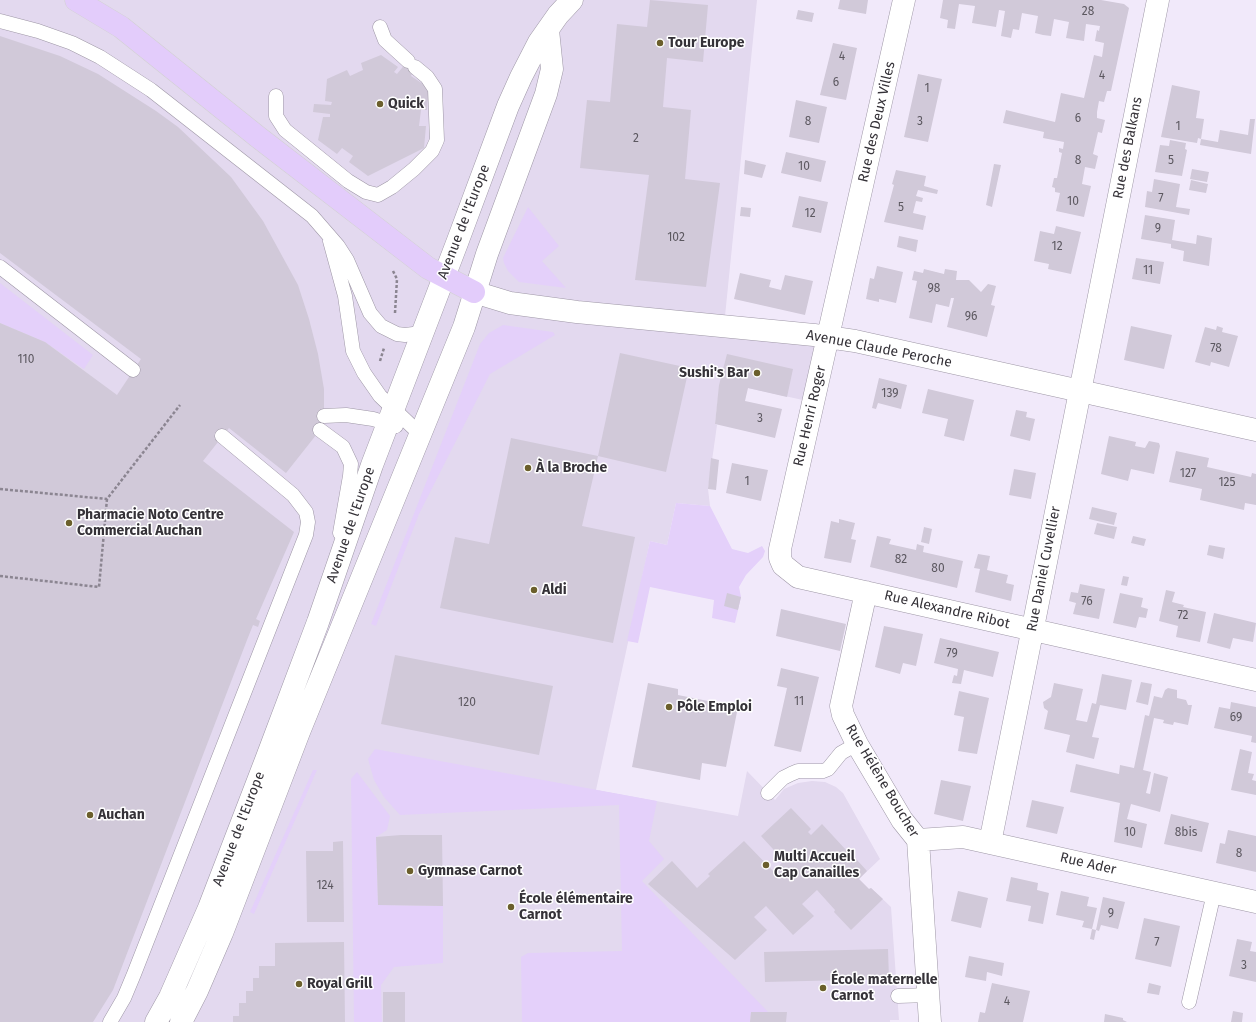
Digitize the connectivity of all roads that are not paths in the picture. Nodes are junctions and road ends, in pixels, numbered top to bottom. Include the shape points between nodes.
1 (76, 0) edge
2 (572, 0) edge
3 (904, 0) edge
4 (1158, 0) edge
5 (0, 21) edge
6 (380, 27) dead end
7 (548, 30) junction
8 (276, 96) dead end
9 (327, 233) junction
10 (850, 244) joint
11 (0, 268) edge
12 (443, 277) junction
13 (474, 292) junction
14 (1098, 296) joint
15 (422, 333) junction
16 (828, 336) junction
17 (133, 370) dead end
18 (1079, 391) junction
19 (390, 416) junction
20 (1256, 430) edge
21 (421, 434) junction
22 (222, 436) dead end
23 (783, 565) joint
24 (332, 581) junction
25 (866, 592) junction
26 (1032, 629) junction
27 (1256, 680) edge
28 (857, 744) junction
29 (768, 793) dead end
30 (918, 840) junction
31 (990, 842) junction
32 (1214, 893) junction
33 (1256, 902) edge
34 (929, 995) junction
35 (898, 996) dead end
36 (1189, 1002) dead end
37 (110, 1022) edge
38 (156, 1022) edge
39 (181, 1022) edge
40 (930, 1022) edge

1 - 12 highway via 121,27 258,137
2 - 7 street, Avenue de l'Europe
3 - 10 street, Rue des Deux Villes
4 - 14 street, Rue des Balkans
5 - 9 lane via 61,38 119,69 175,108 312,216
6 - 8 lane via 385,40 427,77 435,89 437,140 432,150 414,170 392,187 378,194 366,192 348,181 285,130 276,116
7 - 12 street, Avenue de l'Europe via 521,77 508,106
7 - 13 street, Avenue de l'Europe via 552,69 546,94
9 - 15 lane via 347,260 370,313 381,326 405,335
9 - 19 lane via 346,296 352,351
10 - 16 street, Rue Henri Roger
11 - 17 lane
12 - 13 highway
12 - 15 street, Avenue de l'Europe
13 - 16 street, Avenue Claude Peroche via 510,303 577,312
13 - 21 street, Avenue de l'Europe via 464,327
14 - 18 street, Rue Daniel Cuvellier
15 - 19 street, Avenue de l'Europe
16 - 18 street, Avenue Claude Peroche
16 - 23 street, Rue Henri Roger via 780,549
18 - 20 street, Avenue Claude Peroche
18 - 26 street, Rue Daniel Cuvellier
19 - 21 lane
19 - 24 street, Avenue de l'Europe
19 - 24 lane via 346,415 322,423 343,447 350,464
21 - 39 street, Avenue de l'Europe via 302,724 222,933
22 - 37 lane via 301,504 308,522 306,535 134,974
23 - 25 street, Rue Alexandre Ribot via 798,576
24 - 38 street, Avenue de l'Europe via 209,908 182,971
25 - 26 street, Rue Alexandre Ribot
25 - 28 street, Rue Hélène Boucher via 841,706
26 - 27 street, Rue Alexandre Ribot
26 - 31 street, Rue Daniel Cuvellier
28 - 29 lane via 842,753 828,769 791,774 783,778
28 - 30 street, Rue Hélène Boucher via 902,820
30 - 31 street, Rue Ader via 953,836
30 - 34 street, Rue Hélène Boucher
31 - 32 street, Rue Ader
32 - 33 street, Rue Ader
32 - 36 lane
34 - 35 lane
34 - 40 street, Rue Hélène Boucher

